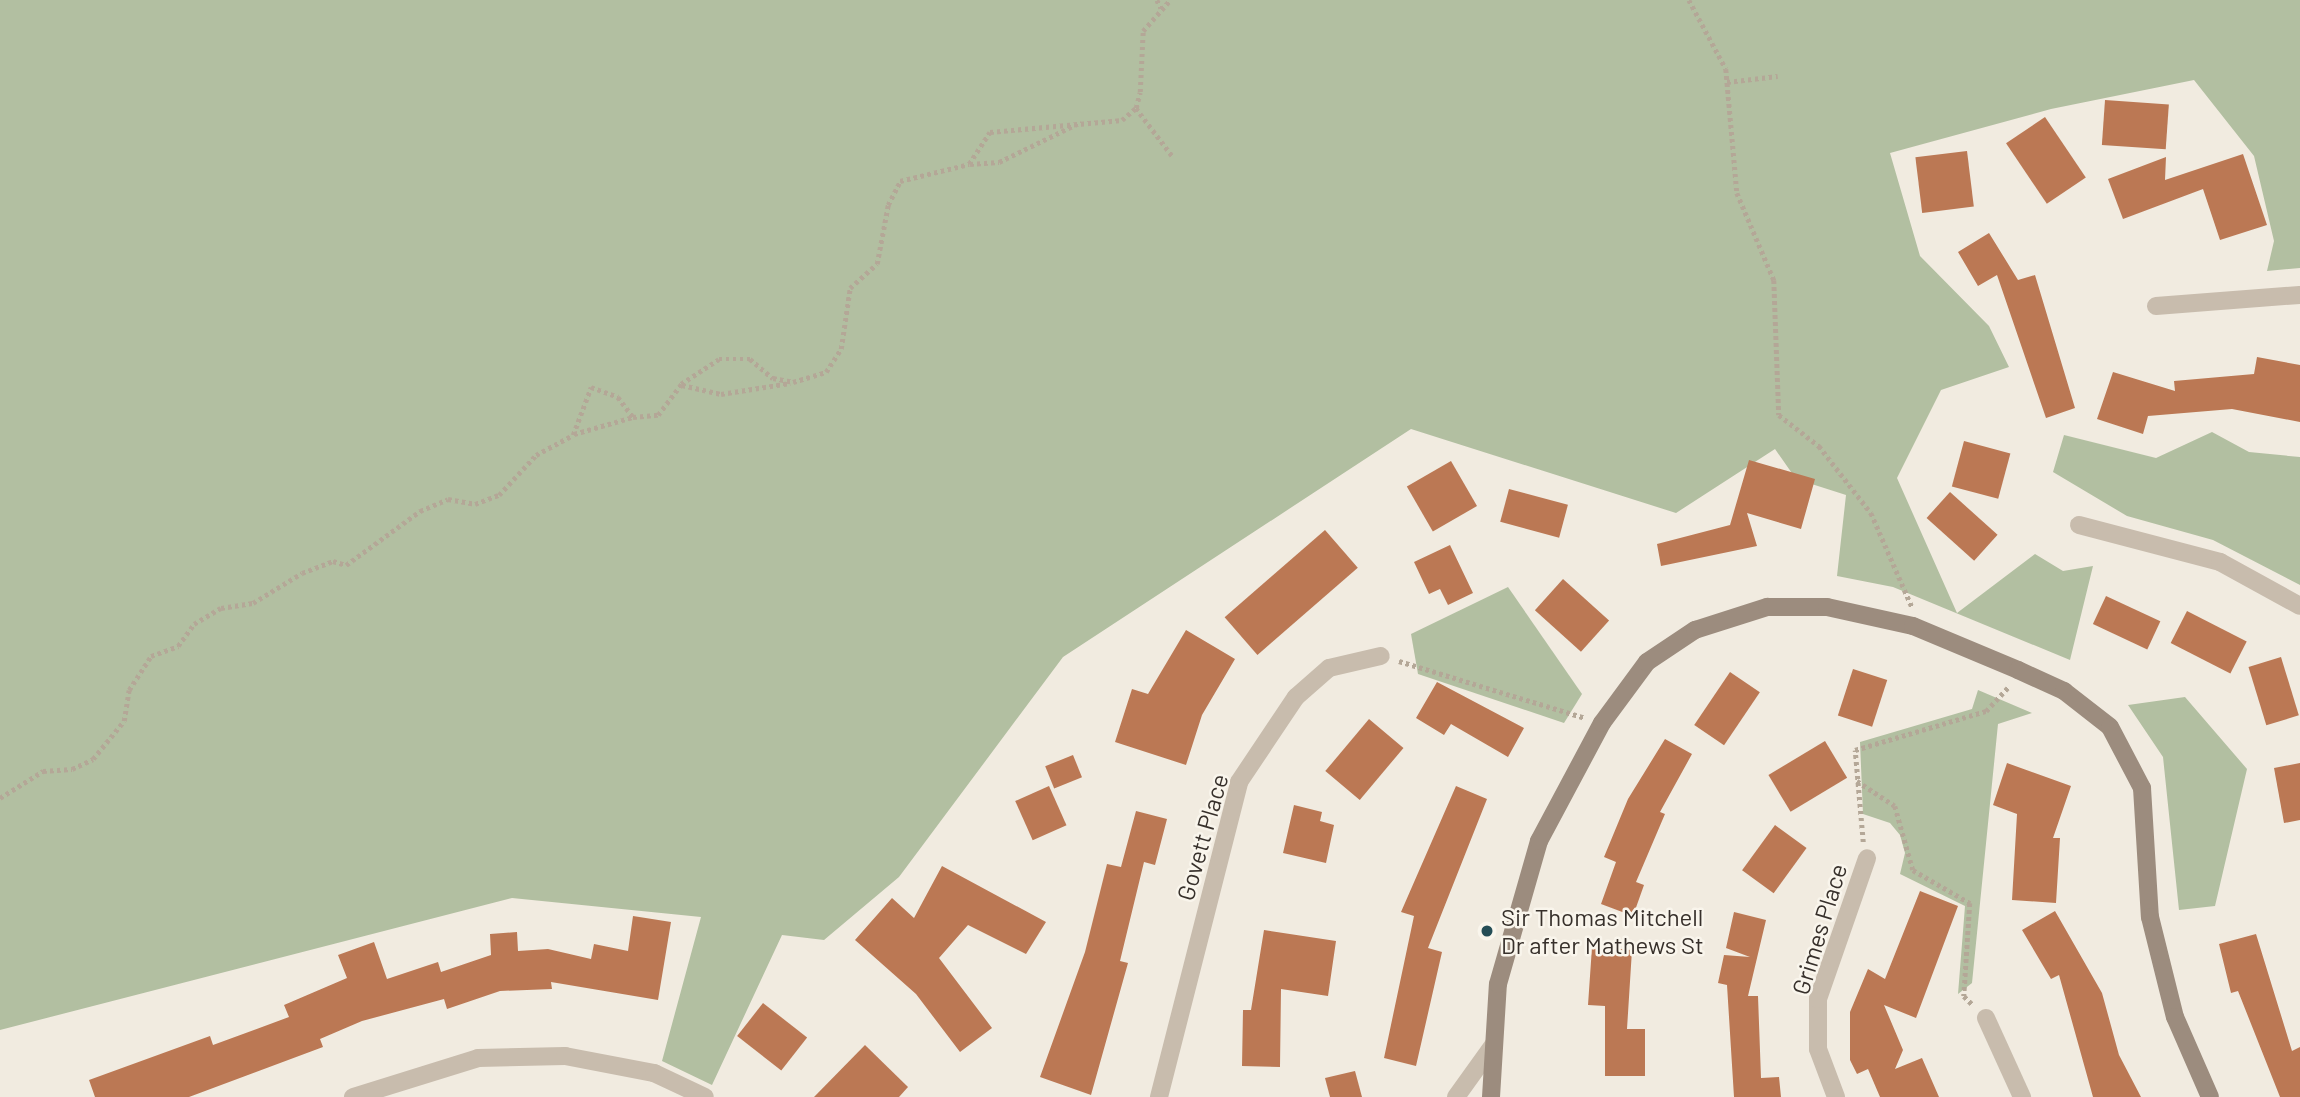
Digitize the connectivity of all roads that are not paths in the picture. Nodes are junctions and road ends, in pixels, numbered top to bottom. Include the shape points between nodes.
1 (2300, 295) edge
2 (2156, 306) dead end
3 (2079, 525) dead end
4 (2300, 606) edge
5 (1381, 656) road end
6 (1867, 858) road end
7 (1986, 1018) road end
8 (1494, 1044) junction
9 (353, 1097) edge
10 (705, 1097) edge
11 (1159, 1097) edge
12 (1456, 1097) edge
13 (1491, 1097) edge
14 (1836, 1097) edge
15 (2022, 1097) edge
16 (2210, 1097) edge

1 - 2 street
3 - 4 street via 2220,562
5 - 11 street, Govett Place via 1329,668 1296,697 1239,782
6 - 14 street, Grimes Place via 1818,999 1818,1049
7 - 15 street
8 - 12 street
8 - 13 street
8 - 16 street via 1498,984 1539,841 1602,723 1647,662 1695,630 1755,611 1827,607 1913,626 2064,691 2117,738 2141,788 2150,917 2175,1017
9 - 10 street via 478,1058 565,1056 654,1073

